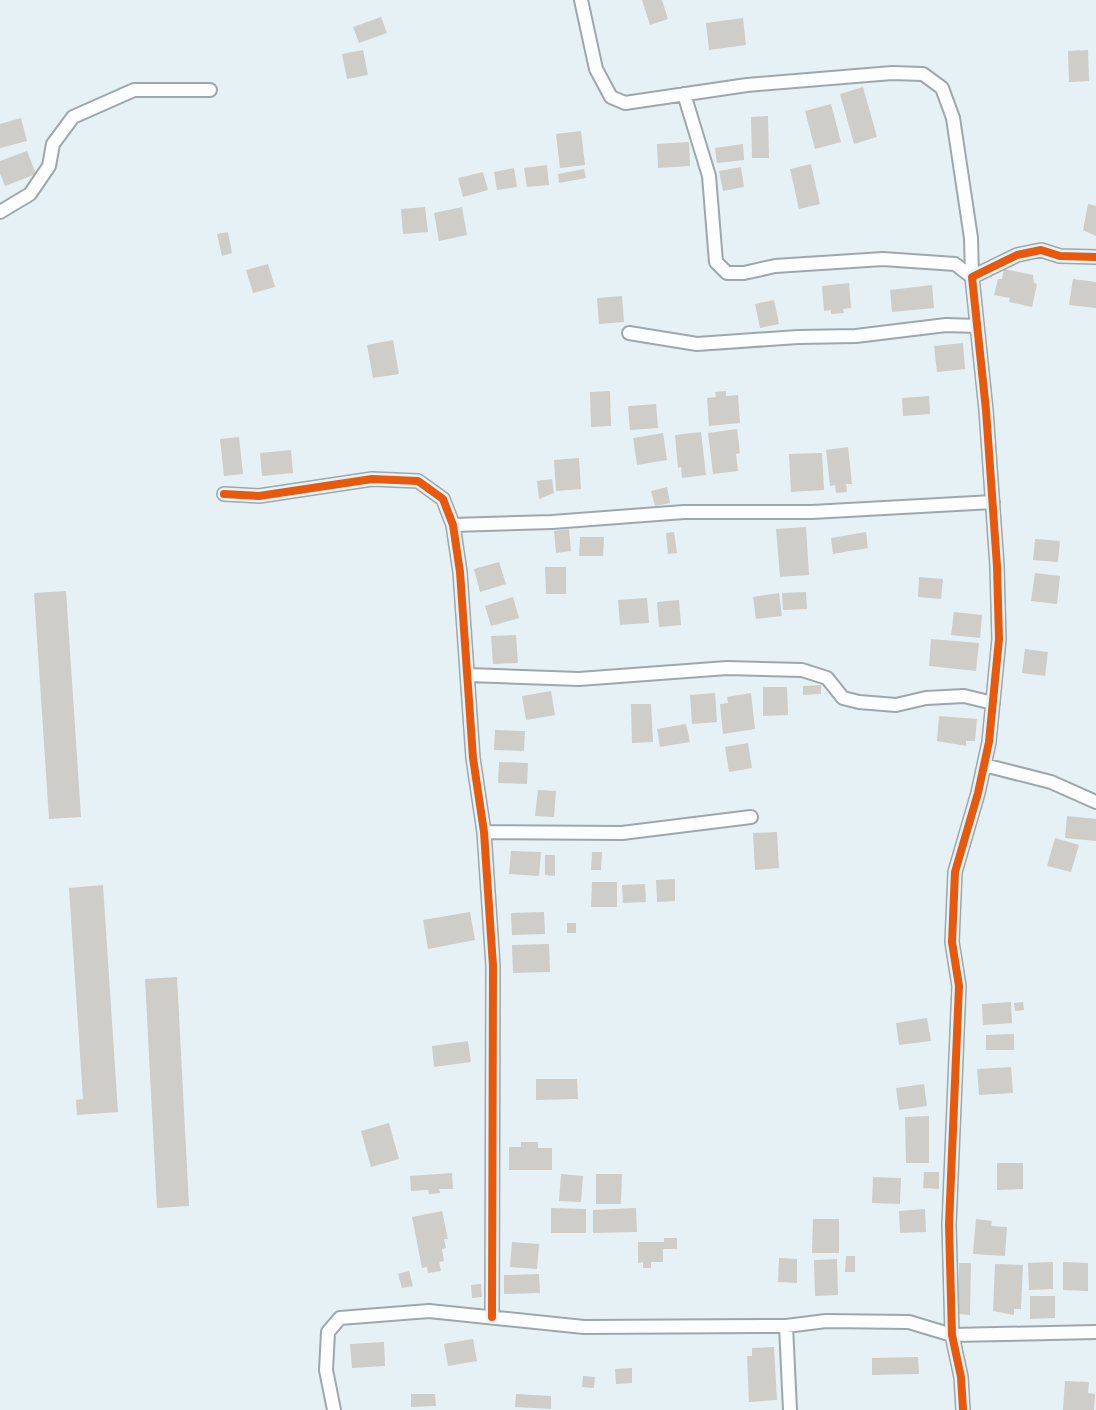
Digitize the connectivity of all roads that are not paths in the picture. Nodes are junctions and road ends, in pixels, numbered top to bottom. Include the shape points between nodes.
1 (581, 0) edge
2 (210, 90) dead end
3 (684, 94) junction
4 (0, 212) edge
5 (1096, 257) edge
6 (972, 277) junction
7 (977, 326) junction
8 (629, 333) dead end
9 (224, 494) dead end
10 (993, 502) junction
11 (453, 525) junction
12 (469, 675) junction
13 (993, 703) junction
14 (984, 765) junction
15 (1096, 802) edge
16 (751, 817) dead end
17 (484, 832) junction
18 (492, 1317) junction
19 (786, 1326) junction
20 (1096, 1332) edge
21 (952, 1335) junction
22 (334, 1410) edge
23 (790, 1410) edge
24 (963, 1410) edge

1 - 3 street via 596,69 611,97 625,103
2 - 4 street via 134,90 73,117 53,144 49,166 30,194
3 - 6 street via 709,176 716,262 727,273 883,259 955,264
3 - 6 street via 923,74 942,88 953,118
5 - 6 street via 1041,250 1017,255
6 - 7 street
7 - 8 street via 697,344
7 - 10 street
9 - 11 street via 259,496 372,479 418,481 443,499
10 - 11 street
10 - 13 street via 999,639
11 - 12 street
12 - 13 street via 579,679 727,668 802,670 827,678 843,698 859,702 896,705 964,696
12 - 17 street
13 - 14 street
14 - 15 street via 1051,782
14 - 21 street via 955,872 952,942 959,986 949,1225
16 - 17 street via 622,833
17 - 18 street via 493,966
18 - 19 street via 584,1327
18 - 22 street via 429,1311 340,1318 328,1332 326,1370
19 - 21 street via 909,1322
19 - 23 street
20 - 21 street
21 - 24 street

